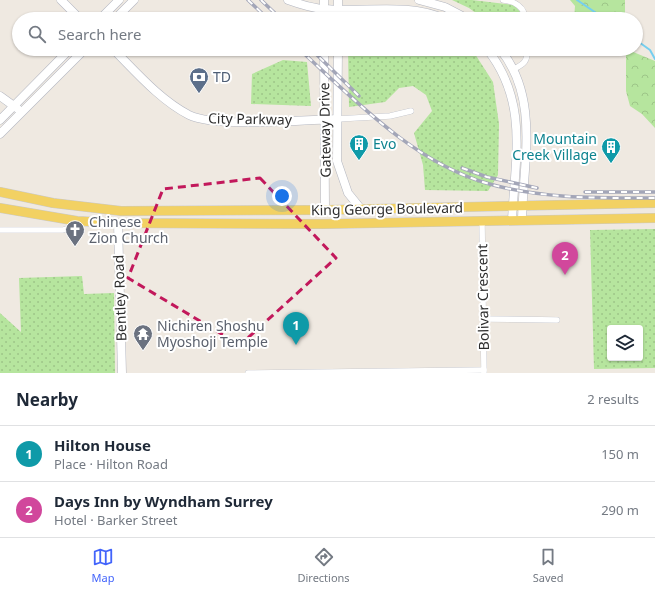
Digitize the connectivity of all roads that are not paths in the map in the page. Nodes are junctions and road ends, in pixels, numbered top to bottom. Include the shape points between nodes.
1 (61, 0) edge
2 (119, 0) edge
3 (134, 0) edge
4 (288, 0) edge
5 (324, 0) edge
6 (338, 0) edge
7 (419, 0) edge
8 (503, 0) edge
9 (324, 9) junction
10 (338, 9) junction
11 (73, 12) edge
12 (107, 12) edge
13 (122, 12) edge
14 (426, 12) edge
15 (454, 12) edge
16 (524, 12) edge
17 (63, 56) edge
18 (78, 56) edge
19 (120, 56) edge
20 (324, 56) edge
21 (338, 56) edge
22 (492, 56) edge
23 (505, 56) edge
24 (527, 56) edge
25 (514, 69) junction
26 (0, 96) edge
27 (14, 106) junction
28 (22, 112) junction
29 (411, 112) dead end
30 (325, 119) junction
31 (337, 119) junction
32 (0, 120) edge
33 (0, 134) edge
34 (0, 192) edge
35 (655, 203) edge
36 (513, 207) junction
37 (0, 208) edge
38 (522, 208) junction
39 (361, 209) junction
40 (325, 210) junction
41 (655, 218) edge
42 (512, 220) junction
43 (522, 220) junction
44 (88, 222) junction
45 (482, 222) junction
46 (118, 223) junction
47 (0, 230) edge
48 (484, 319) junction
49 (557, 320) dead end
50 (484, 372) edge
51 (122, 373) edge
52 (248, 373) edge

1 - 11 main road
2 - 12 main road
3 - 13 main road
4 - 9 main road
5 - 9 main road
6 - 10 main road
7 - 15 main road
8 - 16 street via 519,5
9 - 10 main road
10 - 14 main road via 410,9
17 - 27 main road
18 - 28 main road
19 - 30 main road, City Parkway via 170,104 190,116 242,122
20 - 30 main road, Gateway Drive
21 - 31 main road, Gateway Drive
22 - 36 main road via 502,70 515,106 517,131
23 - 25 main road
24 - 25 street via 524,64
25 - 38 main road via 524,98 526,120
26 - 27 main road
27 - 28 main road
27 - 32 main road
28 - 33 main road
29 - 31 street, City Parkway via 390,116
30 - 31 main road, City Parkway
30 - 40 main road, Gateway Drive
31 - 39 main road, Gateway Drive via 336,161 348,193
34 - 40 main road, King George Boulevard via 53,204 121,211
35 - 38 main road, King George Boulevard
36 - 38 main road, King George Boulevard
36 - 39 main road, King George Boulevard
36 - 42 main road
37 - 44 main road, King George Boulevard
38 - 43 main road
39 - 40 main road, King George Boulevard
41 - 43 main road, King George Boulevard
42 - 43 main road, King George Boulevard
42 - 45 main road, King George Boulevard
44 - 46 main road, King George Boulevard
44 - 47 street, King George Boulevard via 63,230
45 - 46 main road, King George Boulevard
45 - 48 street, Bolivar Crescent
46 - 51 main road, Bentley Road
48 - 49 street
48 - 50 street, Bolivar Crescent
50 - 52 street

